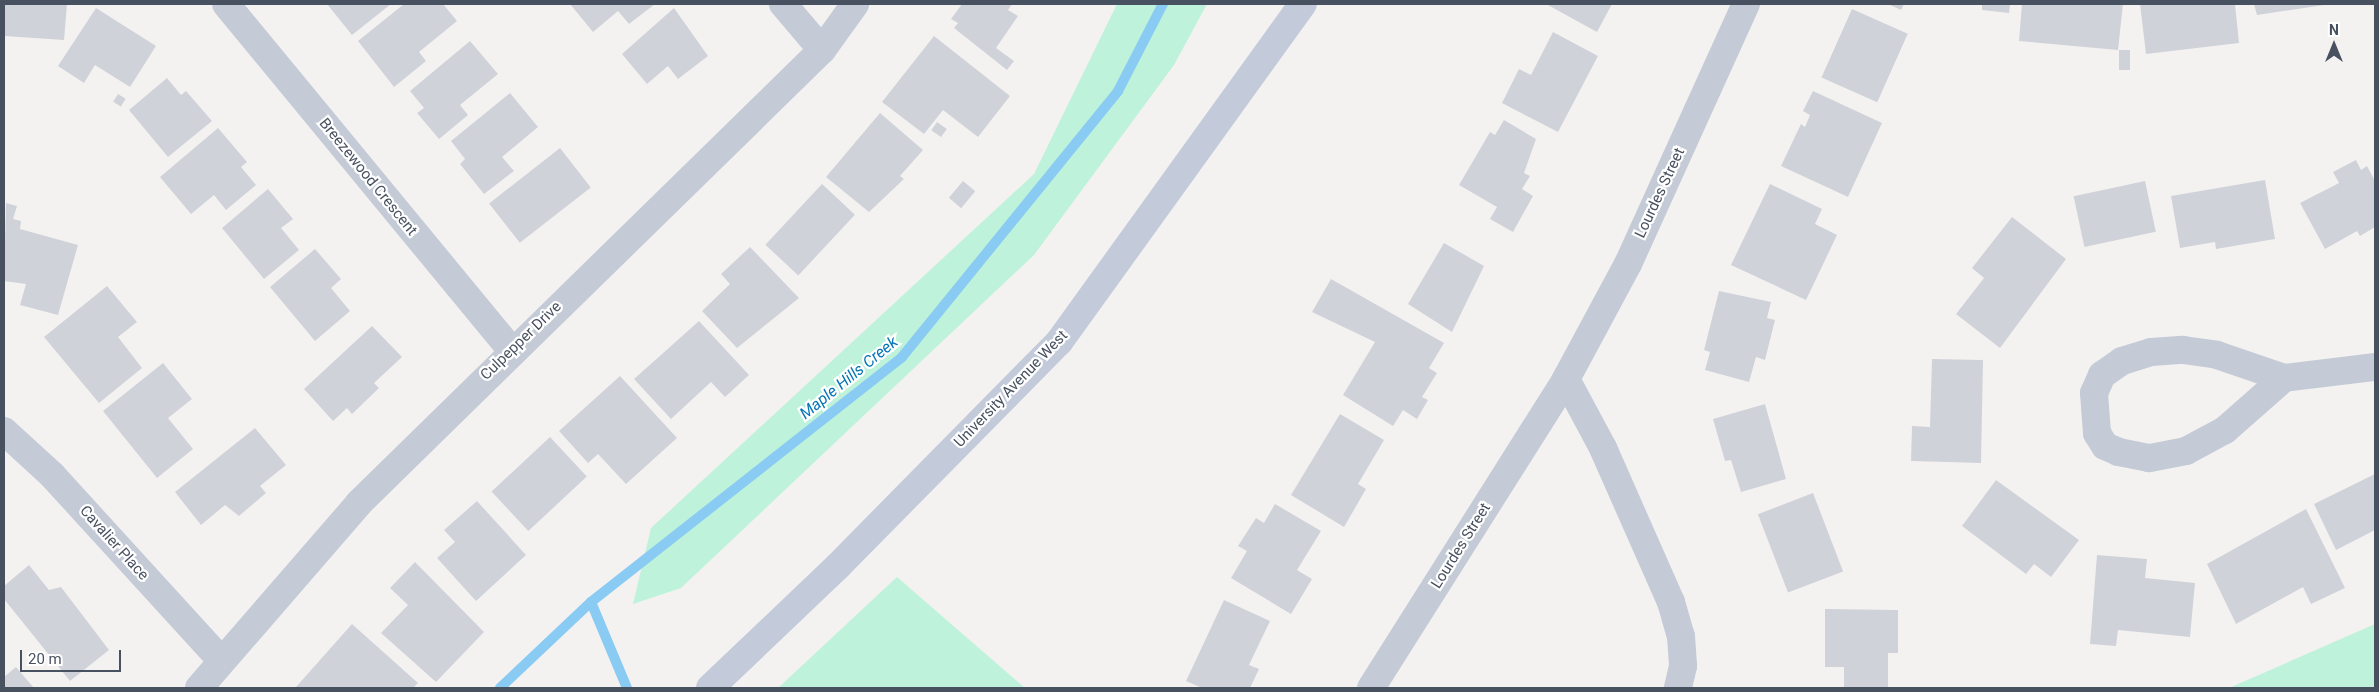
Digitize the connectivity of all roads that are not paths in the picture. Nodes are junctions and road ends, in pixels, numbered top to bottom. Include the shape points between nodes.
1 (226, 4) edge
2 (783, 4) edge
3 (855, 4) edge
4 (1303, 4) edge
5 (1746, 4) edge
6 (822, 50) junction
7 (511, 350) junction
8 (2375, 367) edge
9 (2284, 378) junction
10 (1566, 379) junction
11 (4, 431) edge
12 (220, 659) junction
13 (199, 688) edge
14 (710, 688) edge
15 (1371, 688) edge
16 (1678, 688) edge

1 - 7 street, Breezewood Crescent
2 - 6 street
3 - 6 street, Culpepper Drive
4 - 14 main road, University Avenue West via 1060,342 838,566
5 - 10 street, Lourdes Street via 1628,264
6 - 7 street, Culpepper Drive
7 - 12 street, Culpepper Drive via 359,503
8 - 9 street
9 - 9 street via 2217,355 2183,350 2150,352 2122,361 2102,375 2094,393 2097,433 2105,446 2148,458 2186,451 2226,430
10 - 15 street, Lourdes Street
10 - 16 street via 1603,448 1671,602 1681,636 1683,666
11 - 12 street, Cavalier Place via 52,475
12 - 13 street, Culpepper Drive

